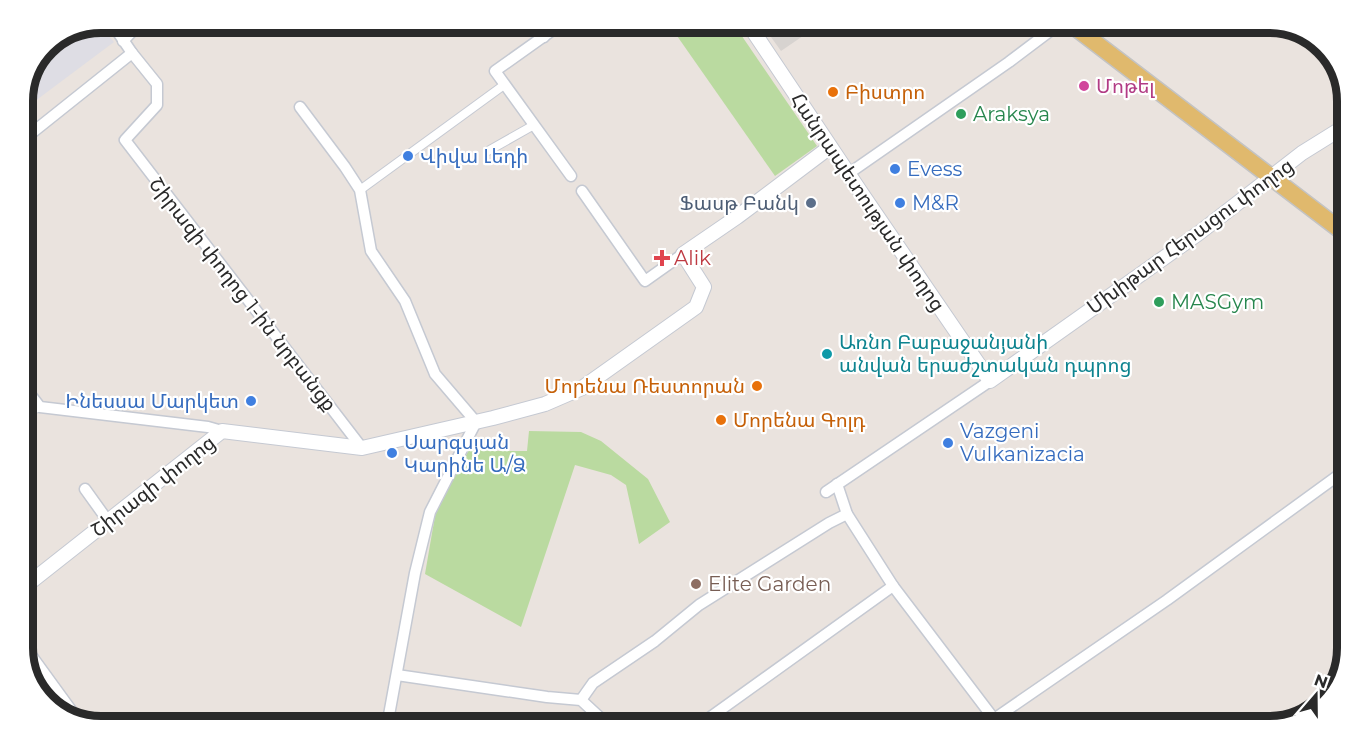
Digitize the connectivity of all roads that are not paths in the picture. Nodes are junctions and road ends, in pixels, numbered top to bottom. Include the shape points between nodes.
1 (118, 33) edge
2 (131, 33) edge
3 (541, 33) edge
4 (549, 33) edge
5 (754, 33) edge
6 (1047, 33) edge
7 (1083, 33) edge
8 (544, 37) junction
9 (123, 41) junction
10 (132, 53) junction
11 (504, 85) junction
12 (300, 107) dead end
13 (534, 125) junction
14 (1337, 131) edge
15 (33, 132) edge
16 (830, 147) junction
17 (488, 151) dead end
18 (848, 174) junction
19 (571, 176) dead end
20 (1270, 177) junction
21 (360, 190) junction
22 (582, 191) dead end
23 (1337, 227) edge
24 (683, 254) junction
25 (990, 381) junction
26 (33, 398) edge
27 (40, 407) junction
28 (33, 409) edge
29 (476, 422) junction
30 (222, 431) junction
31 (362, 448) junction
32 (1337, 476) edge
33 (837, 484) junction
34 (85, 489) dead end
35 (826, 492) dead end
36 (848, 514) junction
37 (108, 521) junction
38 (33, 580) edge
39 (892, 586) junction
40 (34, 659) edge
41 (397, 675) junction
42 (581, 700) junction
43 (70, 708) edge
44 (389, 716) edge
45 (598, 716) edge
46 (712, 716) edge
47 (992, 716) edge
48 (998, 716) edge

1 - 9 street
2 - 9 street
3 - 8 street
4 - 8 street
5 - 16 street, Հանրապետության փողոց
6 - 18 street
7 - 20 main road
8 - 11 street via 495,71
9 - 10 street
10 - 15 street
10 - 31 street, Շիրազի փողոց 1-ին նրբանցք via 157,84 157,105 125,140
11 - 13 street
11 - 21 street
12 - 21 street
13 - 17 street
13 - 19 street
14 - 20 street, Մխիթար Հերացու փողոց
16 - 18 street, Հանրապետության փողոց
16 - 24 street
18 - 25 street, Հանրապետության փողոց
20 - 23 main road
20 - 25 street, Մխիթար Հերացու փողոց
21 - 29 street via 371,251 405,301 435,374
22 - 24 street via 645,281
24 - 29 street, Շիրազի փողոց via 704,287 696,307 582,388 545,404
25 - 33 street, Մխիթար Հերացու փողոց
26 - 27 street
27 - 28 street
27 - 30 street
29 - 31 street, Շիրազի փողոց
29 - 41 street via 430,512
30 - 31 street, Շիրազի փողոց
30 - 37 street, Շիրազի փողոց
32 - 48 street
33 - 35 street, Մխիթար Հերացու փողոց
33 - 36 street
34 - 37 street
36 - 39 street
36 - 42 street via 699,605 655,641 593,682
37 - 38 street, Շիրազի փողոց
39 - 46 street
39 - 47 street
40 - 43 street
41 - 42 street
41 - 44 street
42 - 45 street

